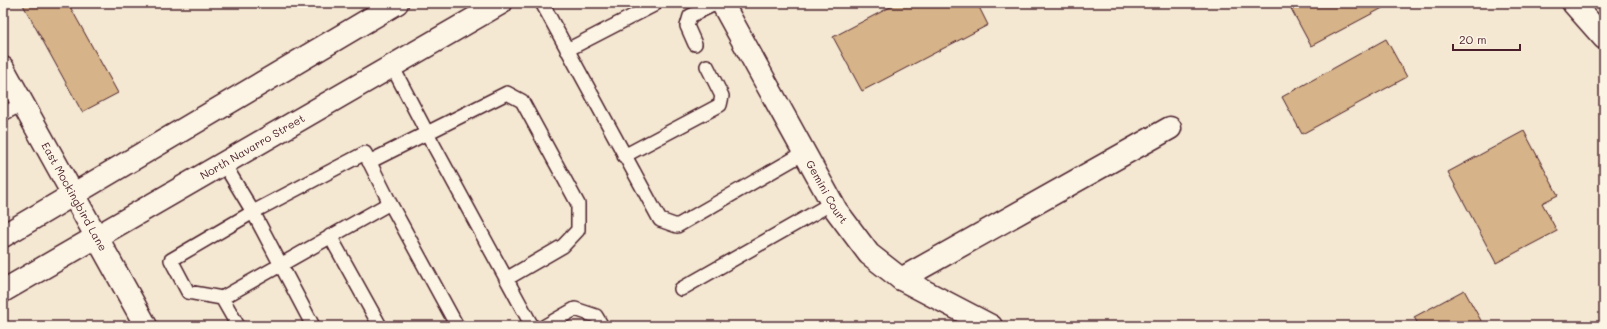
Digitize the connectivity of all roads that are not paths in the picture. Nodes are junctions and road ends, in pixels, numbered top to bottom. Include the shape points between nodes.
1 (398, 3) edge
2 (501, 3) edge
3 (542, 3) edge
4 (717, 3) edge
5 (722, 3) edge
6 (1574, 3) edge
7 (654, 5) dead end
8 (1604, 38) edge
9 (695, 44) dead end
10 (567, 50) junction
11 (392, 66) junction
12 (707, 66) dead end
13 (3, 68) edge
14 (22, 104) junction
15 (3, 114) edge
16 (1170, 128) dead end
17 (427, 133) junction
18 (804, 153) junction
19 (624, 156) junction
20 (369, 162) junction
21 (224, 164) junction
22 (74, 194) junction
23 (390, 203) junction
24 (832, 203) junction
25 (253, 212) junction
26 (3, 236) edge
27 (330, 236) junction
28 (97, 237) junction
29 (279, 264) junction
30 (506, 279) junction
31 (901, 279) junction
32 (681, 289) dead end
33 (3, 291) edge
34 (222, 298) junction
35 (146, 326) edge
36 (238, 326) edge
37 (313, 326) edge
38 (380, 326) edge
39 (457, 326) edge
40 (532, 326) edge
41 (545, 326) edge
42 (602, 326) edge
43 (991, 326) edge

1 - 22 main road
2 - 11 main road, North Navarro Street
3 - 10 lane
4 - 9 lane via 690,16 687,26
5 - 18 main road, Gemini Court
6 - 8 main road
7 - 10 lane
10 - 19 lane
11 - 17 lane
11 - 21 main road, North Navarro Street
12 - 19 lane via 722,96 720,105
13 - 14 main road, East Mockingbird Lane
14 - 15 lane
14 - 22 main road, East Mockingbird Lane
16 - 31 main road
17 - 20 lane
17 - 30 lane
17 - 30 lane via 507,93 522,101 578,204 578,230 563,246
18 - 19 lane via 677,226 660,220
18 - 24 main road, Gemini Court
20 - 23 lane
20 - 25 lane via 365,153
21 - 25 lane
21 - 28 main road, North Navarro Street
22 - 26 main road
22 - 28 main road, East Mockingbird Lane
23 - 27 lane
23 - 39 lane
24 - 31 main road, Gemini Court via 869,254
24 - 32 lane
25 - 29 lane
25 - 34 lane via 171,260 188,292
27 - 29 lane
27 - 38 lane
28 - 33 main road, North Navarro Street
28 - 35 main road, East Mockingbird Lane
29 - 34 lane
29 - 37 lane
30 - 40 lane
31 - 43 main road, Gemini Court
34 - 36 lane
41 - 42 lane via 574,309 596,316

